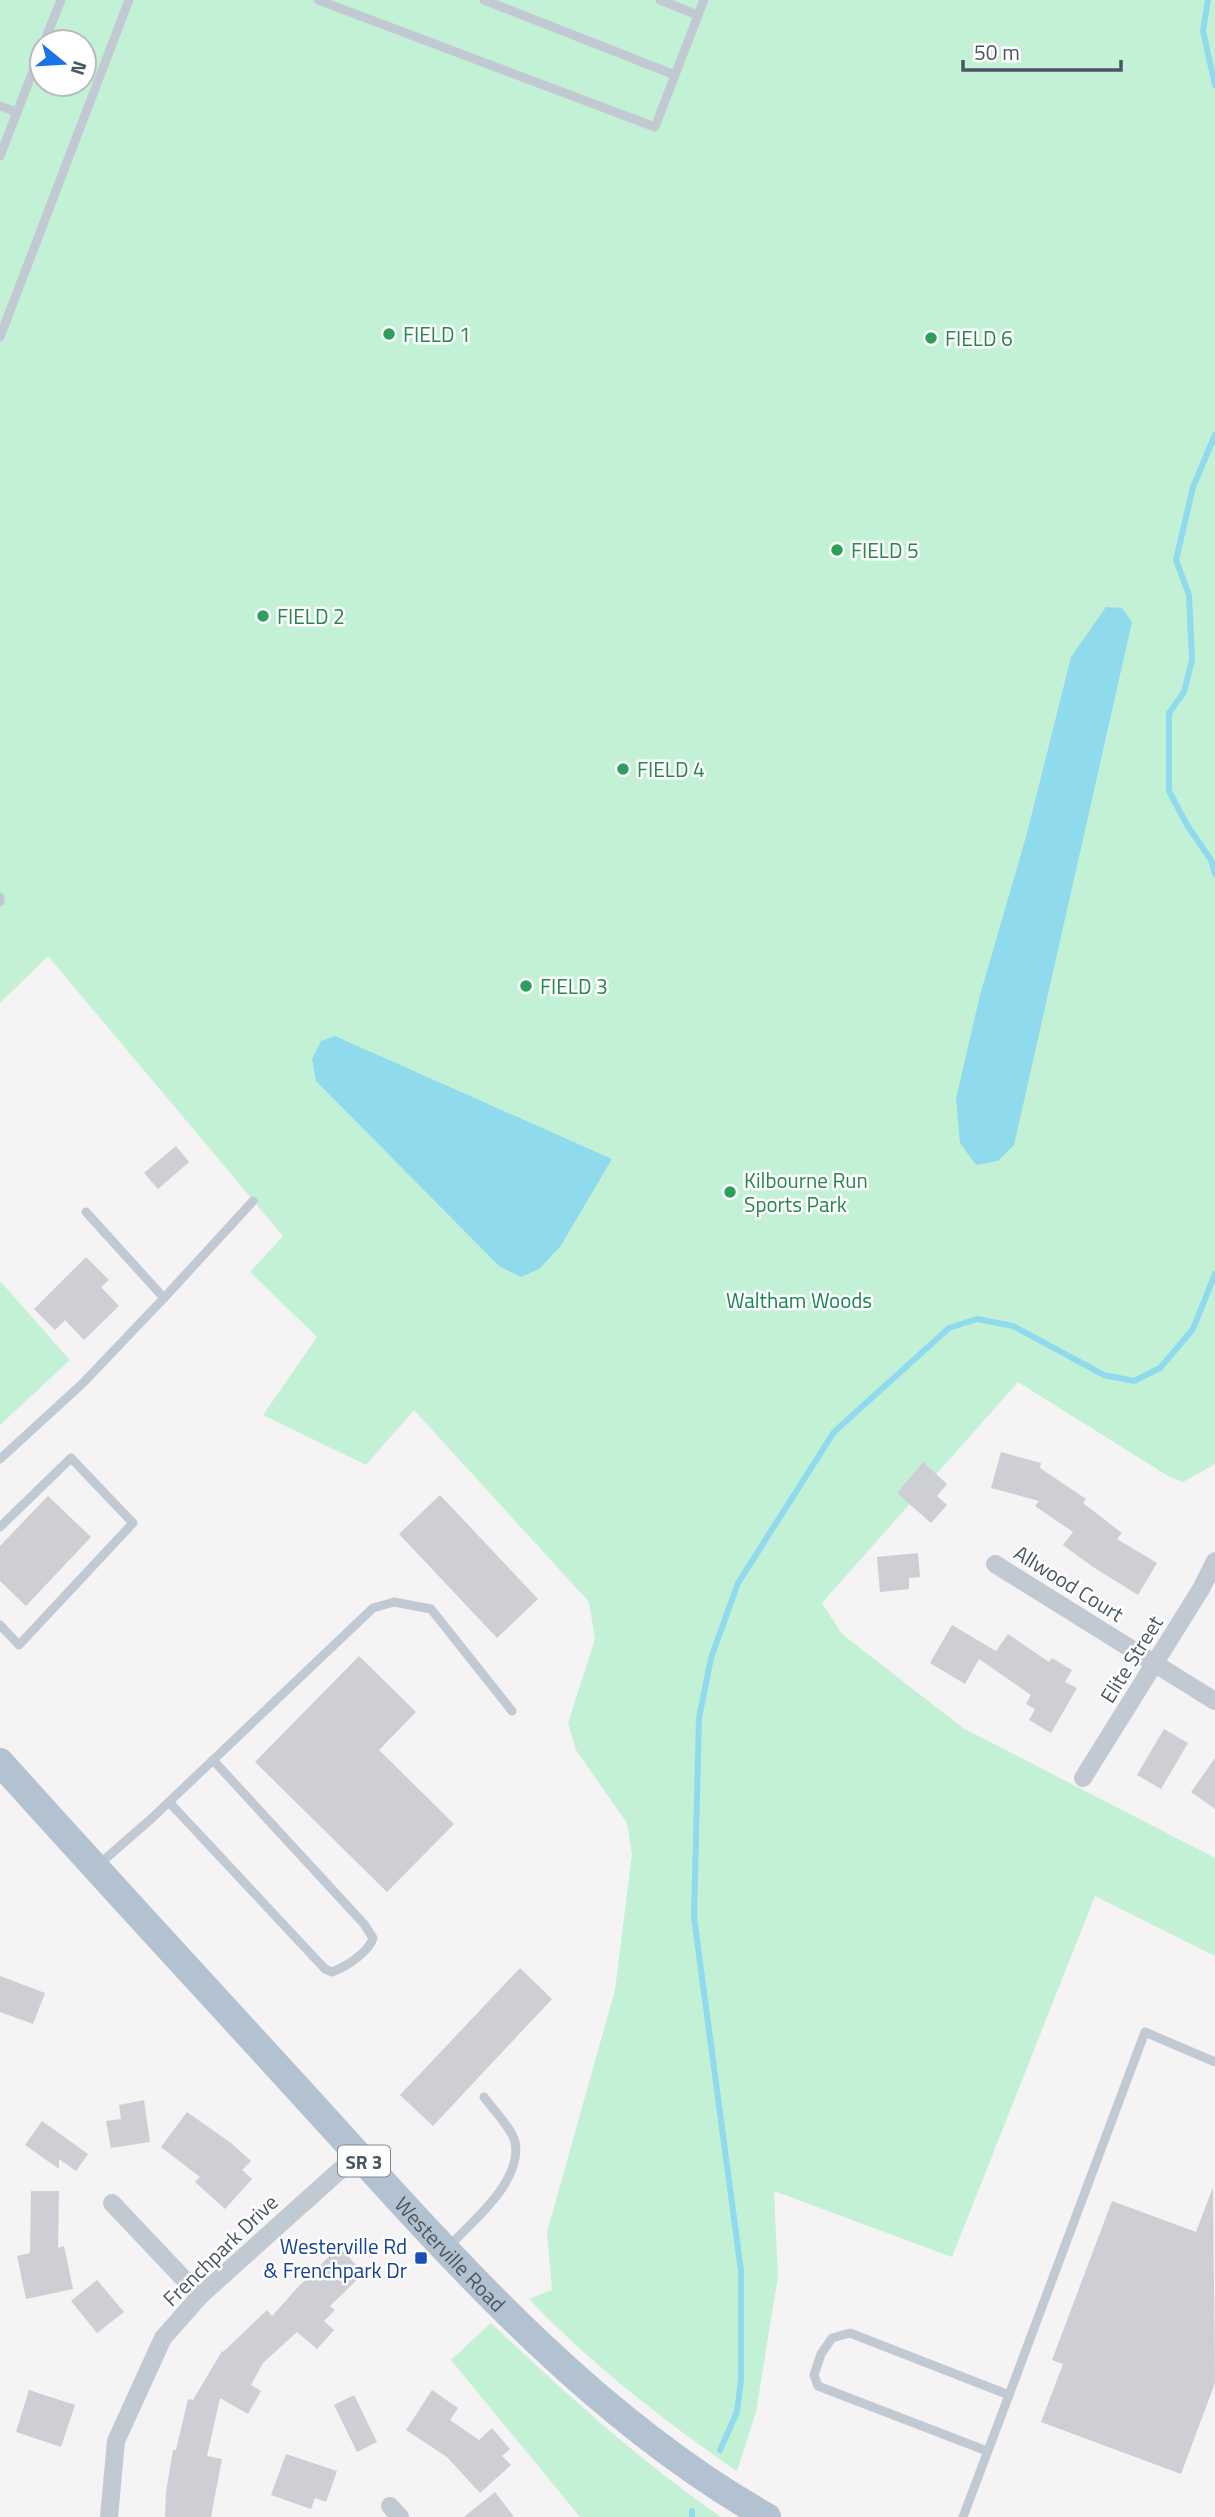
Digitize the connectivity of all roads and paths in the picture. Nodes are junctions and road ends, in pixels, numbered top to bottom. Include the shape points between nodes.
1 (61, 0) edge
2 (129, 0) edge
3 (317, 0) edge
4 (484, 0) edge
5 (660, 0) edge
6 (704, 0) edge
7 (698, 15) junction
8 (50, 28) edge
9 (675, 75) junction
10 (28, 84) edge
11 (0, 106) edge
12 (17, 112) junction
13 (0, 156) edge
14 (0, 337) edge
15 (253, 1201) dead end
16 (86, 1212) dead end
17 (164, 1298) junction
18 (0, 1459) edge
19 (0, 1527) edge
20 (1215, 1561) edge
21 (995, 1564) dead end
22 (0, 1625) edge
23 (1155, 1664) junction
24 (1215, 1701) edge
25 (512, 1712) dead end
26 (213, 1760) junction
27 (0, 1762) edge
28 (1083, 1778) dead end
29 (169, 1802) junction
30 (96, 1867) junction
31 (1215, 2062) edge
32 (484, 2097) dead end
33 (358, 2154) junction
34 (112, 2203) dead end
35 (446, 2249) junction
36 (200, 2296) junction
37 (1009, 2395) junction
38 (987, 2451) junction
39 (108, 2517) edge
40 (767, 2517) edge
41 (963, 2517) edge

1 - 8 lane
2 - 14 lane
3 - 9 lane via 655,127
4 - 9 lane
5 - 7 lane
6 - 7 lane
7 - 9 lane
10 - 12 lane
11 - 12 lane
12 - 13 lane
15 - 17 lane
16 - 17 lane
17 - 18 lane via 83,1383
19 - 22 lane via 71,1458 133,1523 19,1645
20 - 23 street, Elite Street
21 - 23 street, Allwood Court
23 - 24 street, Allwood Court
23 - 28 street, Elite Street
25 - 26 lane via 431,1609 394,1602 373,1608
26 - 29 lane
26 - 29 lane via 364,1924 373,1938 371,1945 341,1969 325,1969
27 - 30 main road, Westerville Road / SR 3
29 - 30 lane
30 - 33 main road, Westerville Road / SR 3
31 - 37 lane via 1145,2032
32 - 35 lane via 515,2139 516,2161 500,2193
33 - 35 main road, Westerville Road / SR 3
33 - 36 street, Frenchpark Drive
34 - 36 street
35 - 40 main road, Westerville Road / SR 3 via 514,2319 610,2406 719,2489
36 - 39 street, Frenchpark Drive via 163,2339 116,2441
37 - 38 lane
37 - 38 lane via 850,2333 832,2338 821,2354 814,2375 818,2386
38 - 41 lane

